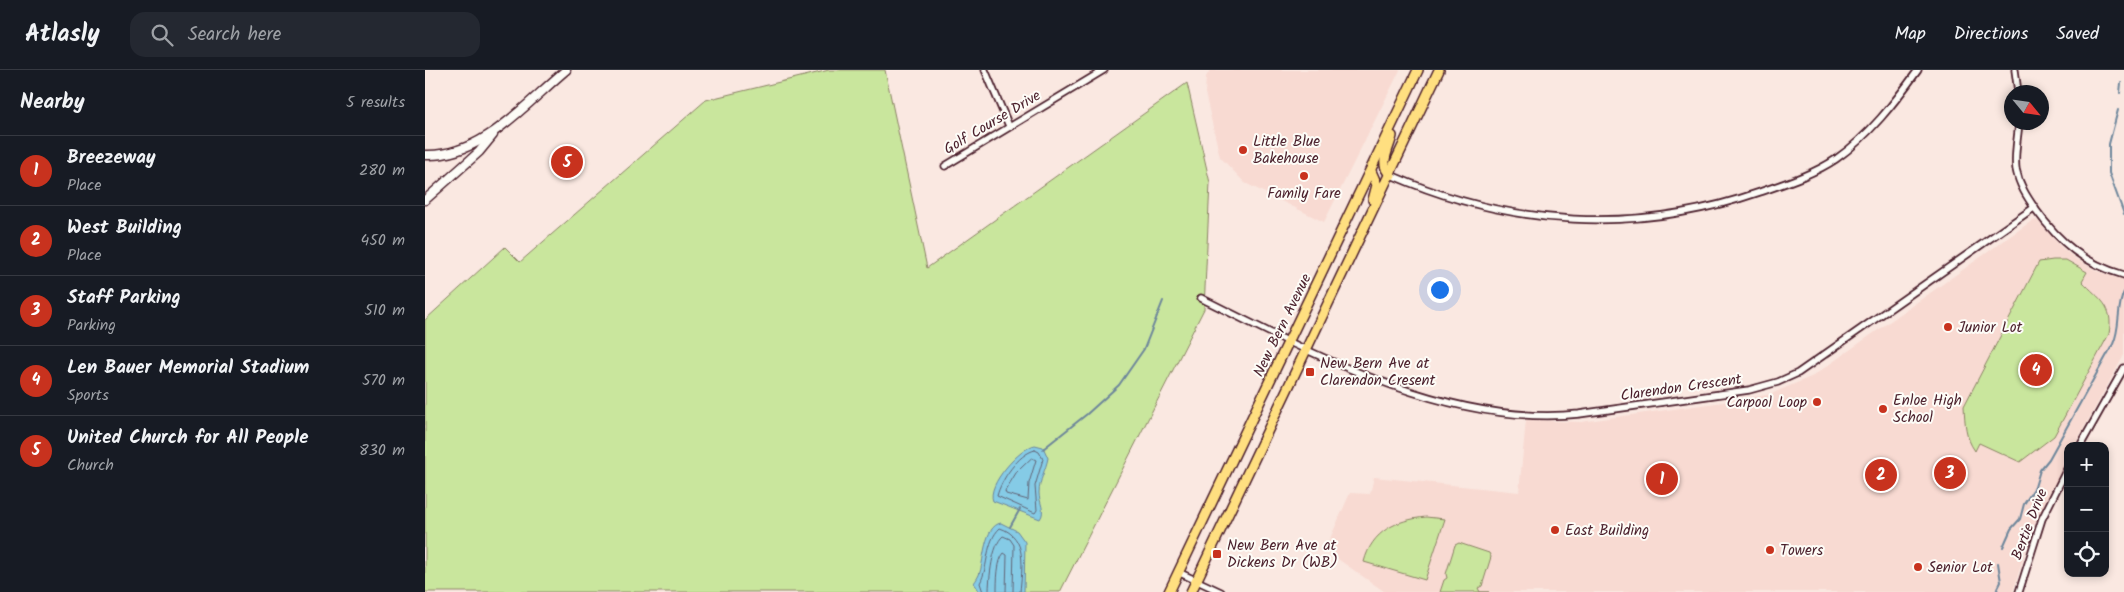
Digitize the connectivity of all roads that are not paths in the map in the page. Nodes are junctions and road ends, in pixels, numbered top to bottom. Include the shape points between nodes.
1 (566, 70) edge
2 (985, 70) edge
3 (1105, 70) edge
4 (1419, 70) edge
5 (1439, 70) edge
6 (1918, 70) edge
7 (2015, 70) edge
8 (2017, 85) edge
9 (1400, 110) junction
10 (1009, 126) junction
11 (497, 129) junction
12 (2018, 130) edge
13 (425, 155) edge
14 (945, 166) dead end
15 (1371, 171) junction
16 (1391, 175) junction
17 (425, 200) edge
18 (2035, 207) junction
19 (1358, 244) junction
20 (2124, 275) edge
21 (1201, 298) dead end
22 (1289, 342) junction
23 (1306, 351) junction
24 (2124, 368) edge
25 (2082, 442) edge
26 (2064, 475) edge
27 (1179, 572) junction
28 (1197, 580) junction
29 (1169, 592) edge
30 (1191, 592) edge
31 (1221, 592) edge
32 (2019, 592) edge

1 - 11 main road
2 - 10 street
3 - 10 street, Golf Course Drive
4 - 9 main road, New Bern Avenue
5 - 16 main road
6 - 16 street via 1894,104 1837,159 1805,175 1739,199 1668,214 1593,221 1521,215 1439,195
7 - 8 street
9 - 15 main road, New Bern Avenue
9 - 16 main road via 1384,160
10 - 14 street, Golf Course Drive
11 - 13 main road via 465,148
11 - 17 main road via 479,152
12 - 18 street via 2016,166 2021,184
15 - 19 main road via 1377,185 1359,232
15 - 22 main road, New Bern Avenue
16 - 19 main road
18 - 20 street via 2055,235 2075,253
18 - 23 street, Clarendon Crescent via 1817,362 1778,382 1749,390 1579,414 1543,416 1478,408 1425,395 1369,377
19 - 23 main road
21 - 22 street, Clarendon Crescent
22 - 23 street, Clarendon Crescent
22 - 27 main road, New Bern Avenue
23 - 28 main road
24 - 25 street
26 - 32 street, Bertie Drive via 2042,519
27 - 28 street
27 - 29 main road, New Bern Avenue
28 - 30 main road
28 - 31 street

